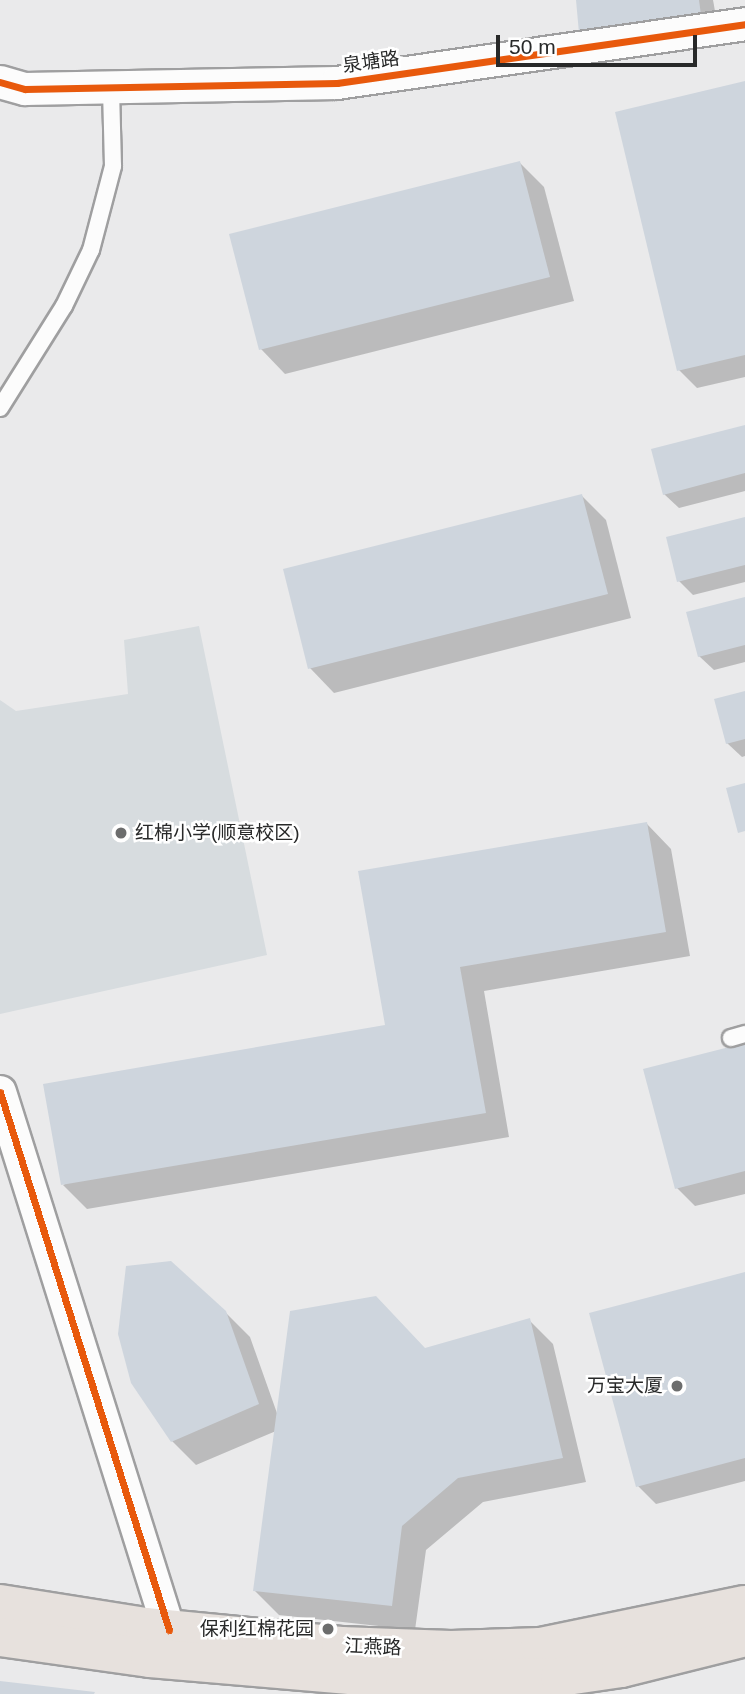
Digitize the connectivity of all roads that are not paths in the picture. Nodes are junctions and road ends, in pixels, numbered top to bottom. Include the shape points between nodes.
1 (745, 24) edge
2 (0, 82) edge
3 (111, 87) junction
4 (0, 408) edge
5 (0, 1092) edge
6 (0, 1604) edge
7 (745, 1605) edge
8 (169, 1630) junction
9 (0, 1637) edge
10 (745, 1637) edge
11 (339, 1672) edge

1 - 3 street, 泉塘路 via 337,83
2 - 3 street, 泉塘路 via 24,89
3 - 4 lane via 113,166 91,250 71,294
5 - 8 street
6 - 8 main road, 江燕路
7 - 11 main road, 江燕路 via 540,1647
8 - 11 main road, 江燕路
9 - 11 main road, 江燕路 via 101,1653
10 - 11 main road, 江燕路 via 621,1668 560,1676 418,1681

